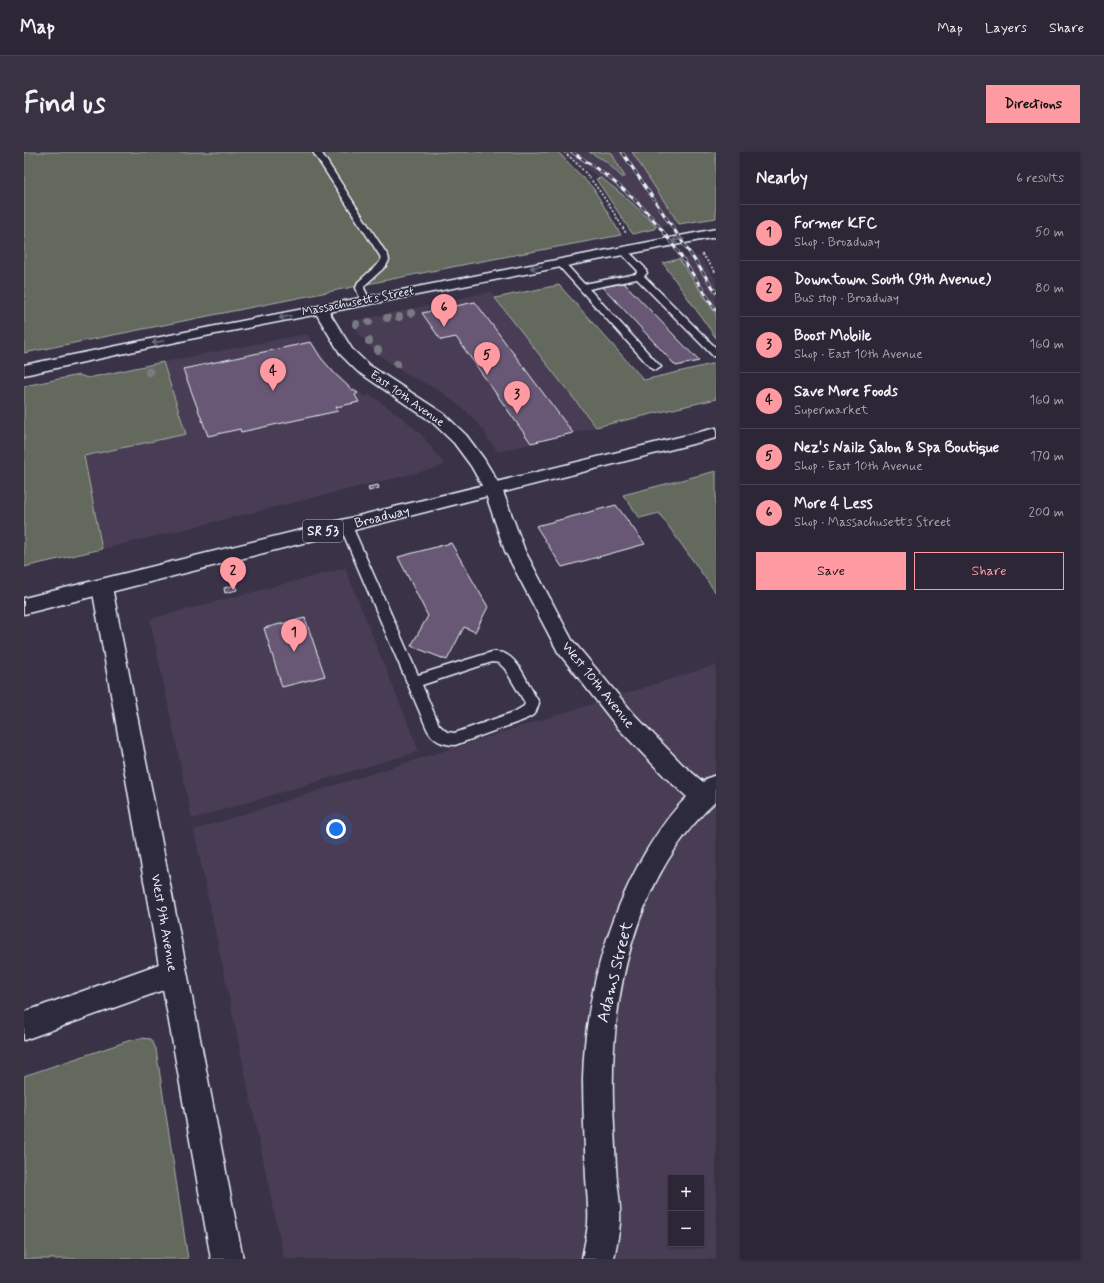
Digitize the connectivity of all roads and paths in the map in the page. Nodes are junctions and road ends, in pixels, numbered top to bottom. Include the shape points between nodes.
1 (317, 152) edge
2 (564, 152) edge
3 (716, 233) edge
4 (629, 249) junction
5 (560, 263) junction
6 (639, 276) junction
7 (582, 287) junction
8 (365, 301) junction
9 (321, 310) junction
10 (716, 354) edge
11 (656, 367) dead end
12 (24, 370) edge
13 (716, 433) edge
14 (493, 489) junction
15 (346, 526) junction
16 (102, 587) junction
17 (24, 606) edge
18 (414, 682) junction
19 (709, 791) edge
20 (173, 973) junction
21 (24, 1026) edge
22 (227, 1259) edge
23 (598, 1259) edge

1 - 8 lane via 384,256 383,264 361,284
2 - 4 path via 590,176
3 -> 4 street, Massachusetts Street
4 - 5 street, Massachusetts Street
4 - 6 lane via 642,270 643,273
5 - 7 lane
5 -> 8 street, Massachusetts Street
6 - 7 lane
6 - 10 lane
7 - 11 lane
8 - 9 street, Massachusetts Street
9 -> 12 street, Massachusetts Street
9 - 14 street, East 10th Avenue via 346,352 362,368 438,418 460,439
13 - 14 street, Broadway / SR 53
14 - 15 street, Broadway / SR 53
14 - 19 street, West 10th Avenue via 515,552 565,646 626,721 674,771
15 - 16 street, Broadway / SR 53
15 - 18 lane
16 - 17 street, Broadway / SR 53
16 - 20 street, West 9th Avenue
18 - 18 lane via 492,657 502,658 510,665 532,703 530,710 519,716 454,739 446,739 434,728
19 - 23 street, Adams Street via 671,833 648,870 629,914 606,992 600,1031 598,1076 604,1222
20 - 21 street
20 - 22 street, West 9th Avenue

